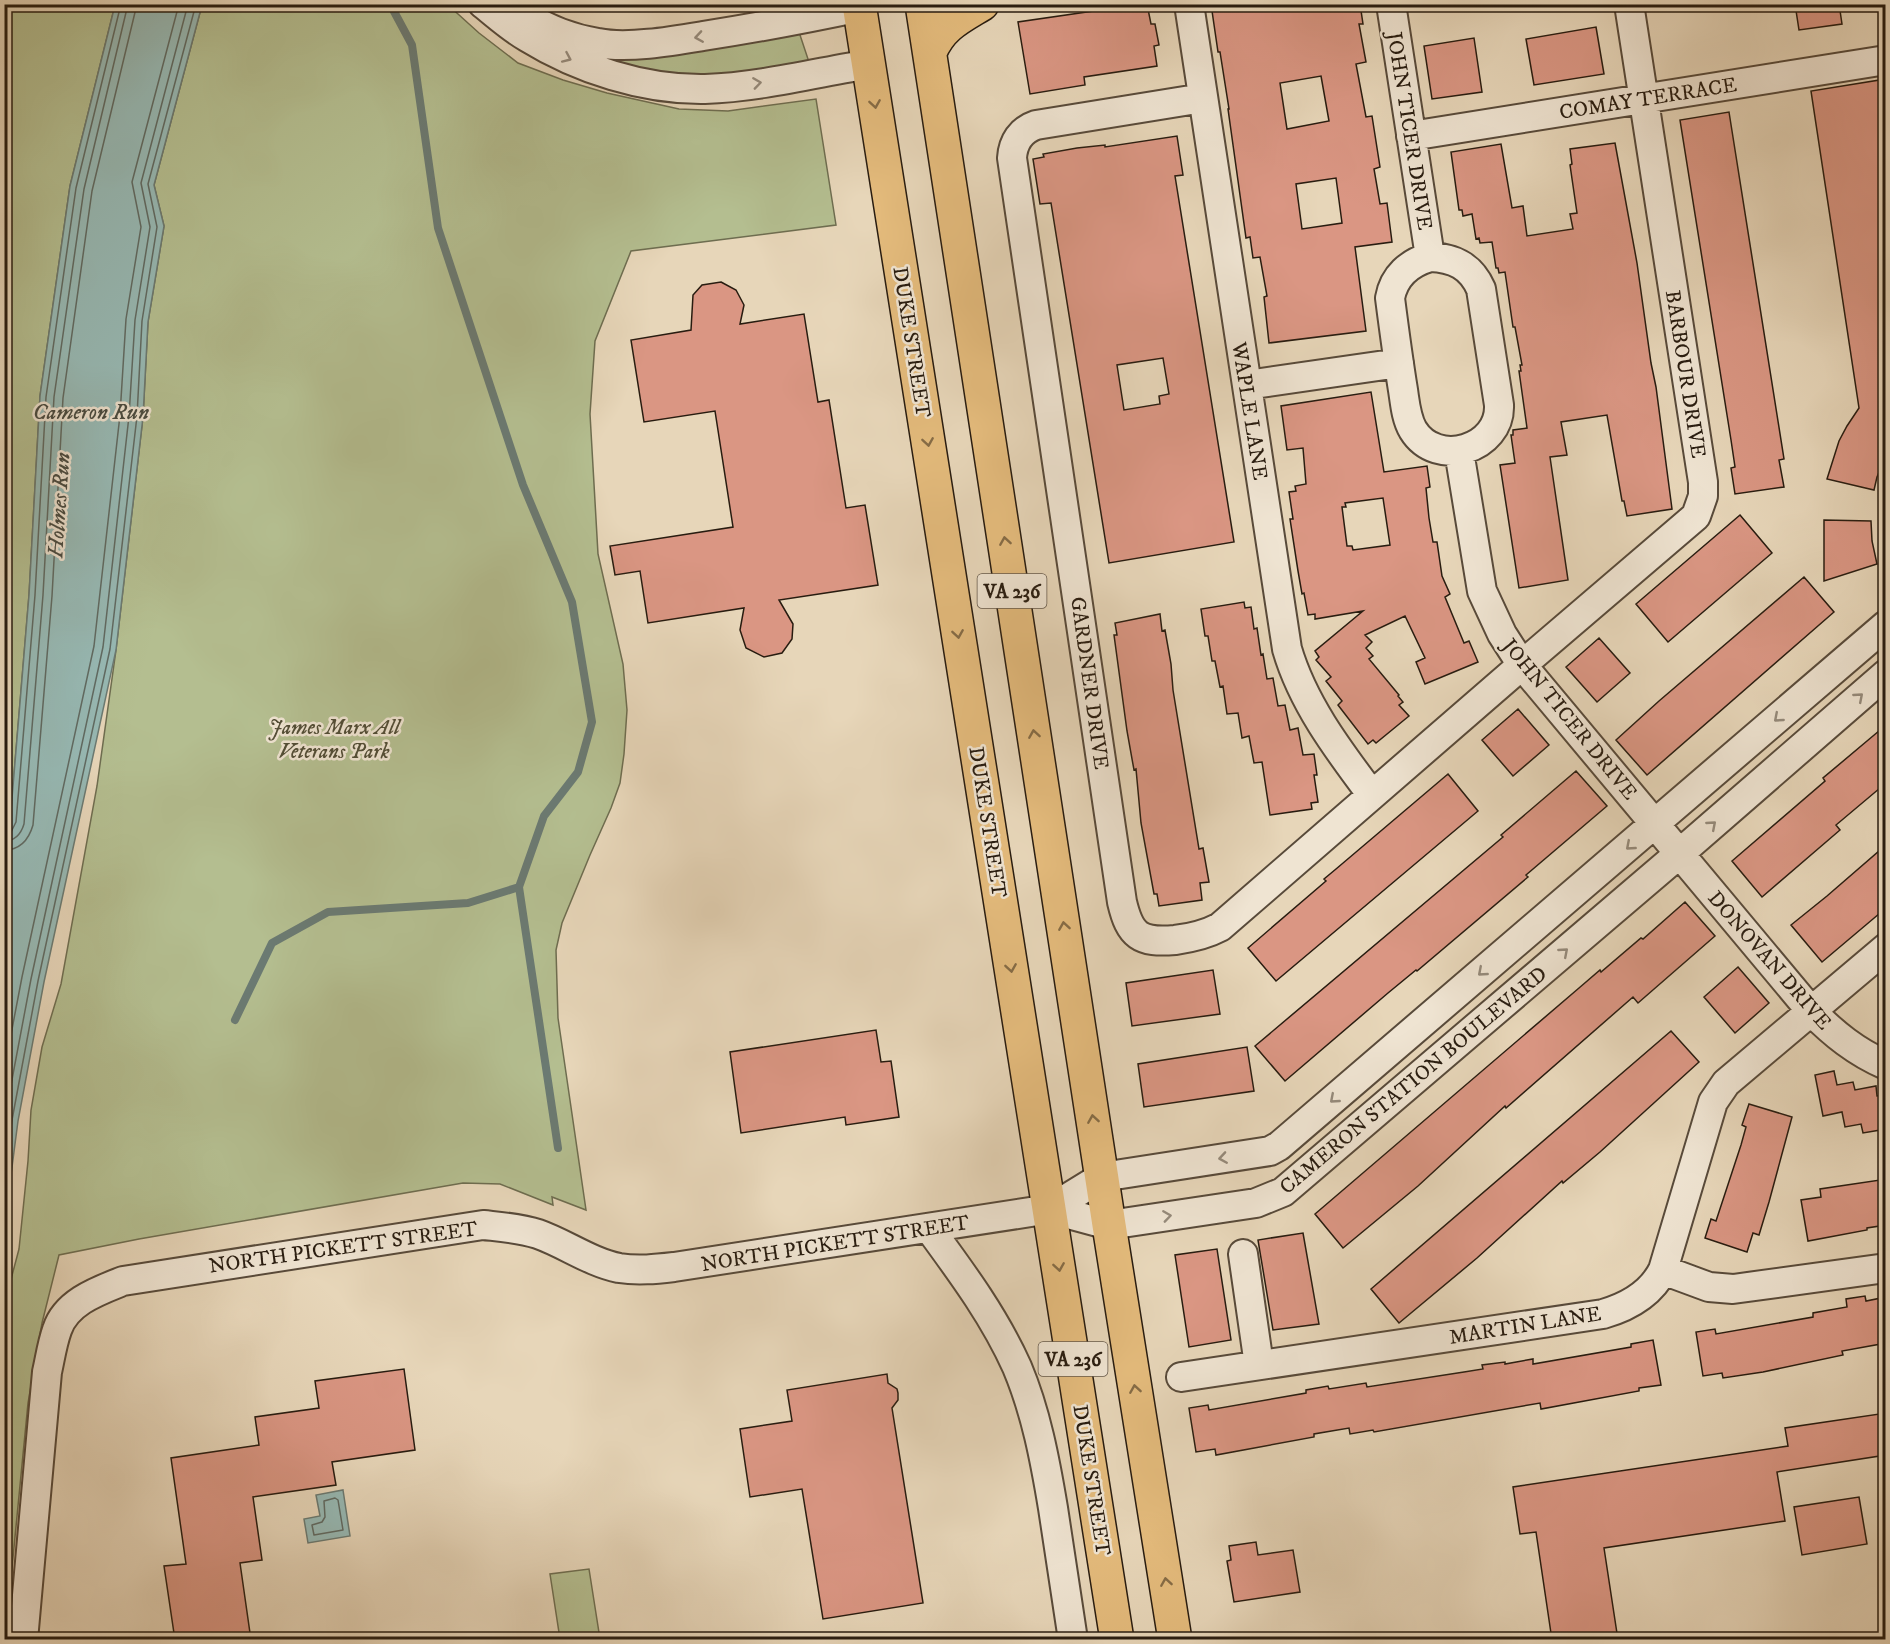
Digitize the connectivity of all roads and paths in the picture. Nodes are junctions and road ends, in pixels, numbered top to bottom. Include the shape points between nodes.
1 (483, 4) edge
2 (509, 4) edge
3 (922, 4) edge
4 (982, 4) edge
5 (1189, 4) edge
6 (1391, 4) edge
7 (1629, 4) edge
8 (860, 6) edge
9 (930, 52) junction
10 (1886, 60) edge
11 (869, 64) junction
12 (1203, 98) junction
13 (1644, 99) junction
14 (1411, 136) junction
15 (1430, 257) junction
16 (1399, 363) junction
17 (1246, 385) junction
18 (1459, 451) junction
19 (1886, 625) edge
20 (1522, 665) junction
21 (1886, 674) edge
22 (1372, 795) junction
23 (1667, 839) junction
24 (1886, 948) edge
25 (1811, 1011) junction
26 (1886, 1065) edge
27 (1102, 1177) junction
28 (1050, 1209) junction
29 (1109, 1225) junction
30 (929, 1228) junction
31 (1243, 1254) dead end
32 (1886, 1268) edge
33 (1663, 1270) junction
34 (1260, 1365) junction
35 (1181, 1377) dead end
36 (23, 1640) edge
37 (1073, 1640) edge
38 (1117, 1640) edge
39 (1175, 1640) edge

1 -> 11 street via 525,37 569,59 660,86 705,88 747,84
8 -> 2 street via 677,40 616,44 563,33
3 - 9 main road, VA 236
4 - 9 main road via 943,30
5 - 12 street, WAPLE LANE
6 - 14 street, JOHN TICER DRIVE
7 - 13 street, BARBOUR DRIVE
8 - 11 main road, DUKE STREET / VA 236
27 -> 9 main road, VA 236
10 - 13 street, COMAY TERRACE
11 -> 28 main road, DUKE STREET / VA 236
12 - 17 street, WAPLE LANE
12 - 22 street, GARDNER DRIVE via 1036,125 1022,133 1013,150 1013,173 1122,902 1128,921 1143,938 1158,941 1202,936 1220,927
13 - 14 street, COMAY TERRACE
13 - 20 street, BARBOUR DRIVE via 1703,496 1696,516
14 - 15 street, JOHN TICER DRIVE
15 - 16 street, JOHN TICER DRIVE via 1403,272 1392,288
15 - 18 street, JOHN TICER DRIVE via 1462,264 1477,279 1499,405 1489,435
16 - 17 street
16 - 18 street, JOHN TICER DRIVE via 1407,415 1414,432 1438,449
17 - 22 street, WAPLE LANE via 1291,661 1325,729
18 - 20 street, JOHN TICER DRIVE via 1482,591
19 -> 23 street, CAMERON STATION BOULEVARD
20 - 22 street, GARDNER DRIVE
20 - 23 street, JOHN TICER DRIVE
23 -> 21 street, CAMERON STATION BOULEVARD
23 - 25 street, DONOVAN DRIVE
23 -> 27 street, CAMERON STATION BOULEVARD via 1280,1146 1270,1151
29 -> 23 street, CAMERON STATION BOULEVARD via 1256,1203 1283,1192
24 - 25 street, MARTIN LANE
25 - 26 street, DONOVAN DRIVE via 1853,1049
25 - 33 street, MARTIN LANE via 1726,1083 1713,1102
27 - 28 street, CAMERON STATION BOULEVARD
27 - 29 main road, VA 236
28 - 29 street, CAMERON STATION BOULEVARD
28 - 30 street, NORTH PICKETT STREET
28 -> 38 main road, DUKE STREET / VA 236
39 -> 29 main road, VA 236
30 - 36 street, NORTH PICKETT STREET via 646,1270 600,1262 521,1230 483,1225 123,1281 101,1289 65,1314 57,1329 47,1372
30 - 37 street, DUKE STREET via 982,1302 1017,1368 1031,1406 1048,1479
31 - 34 street
32 - 33 street via 1733,1289 1709,1287
33 - 34 street, MARTIN LANE via 1636,1300 1603,1314
34 - 35 street, MARTIN LANE

